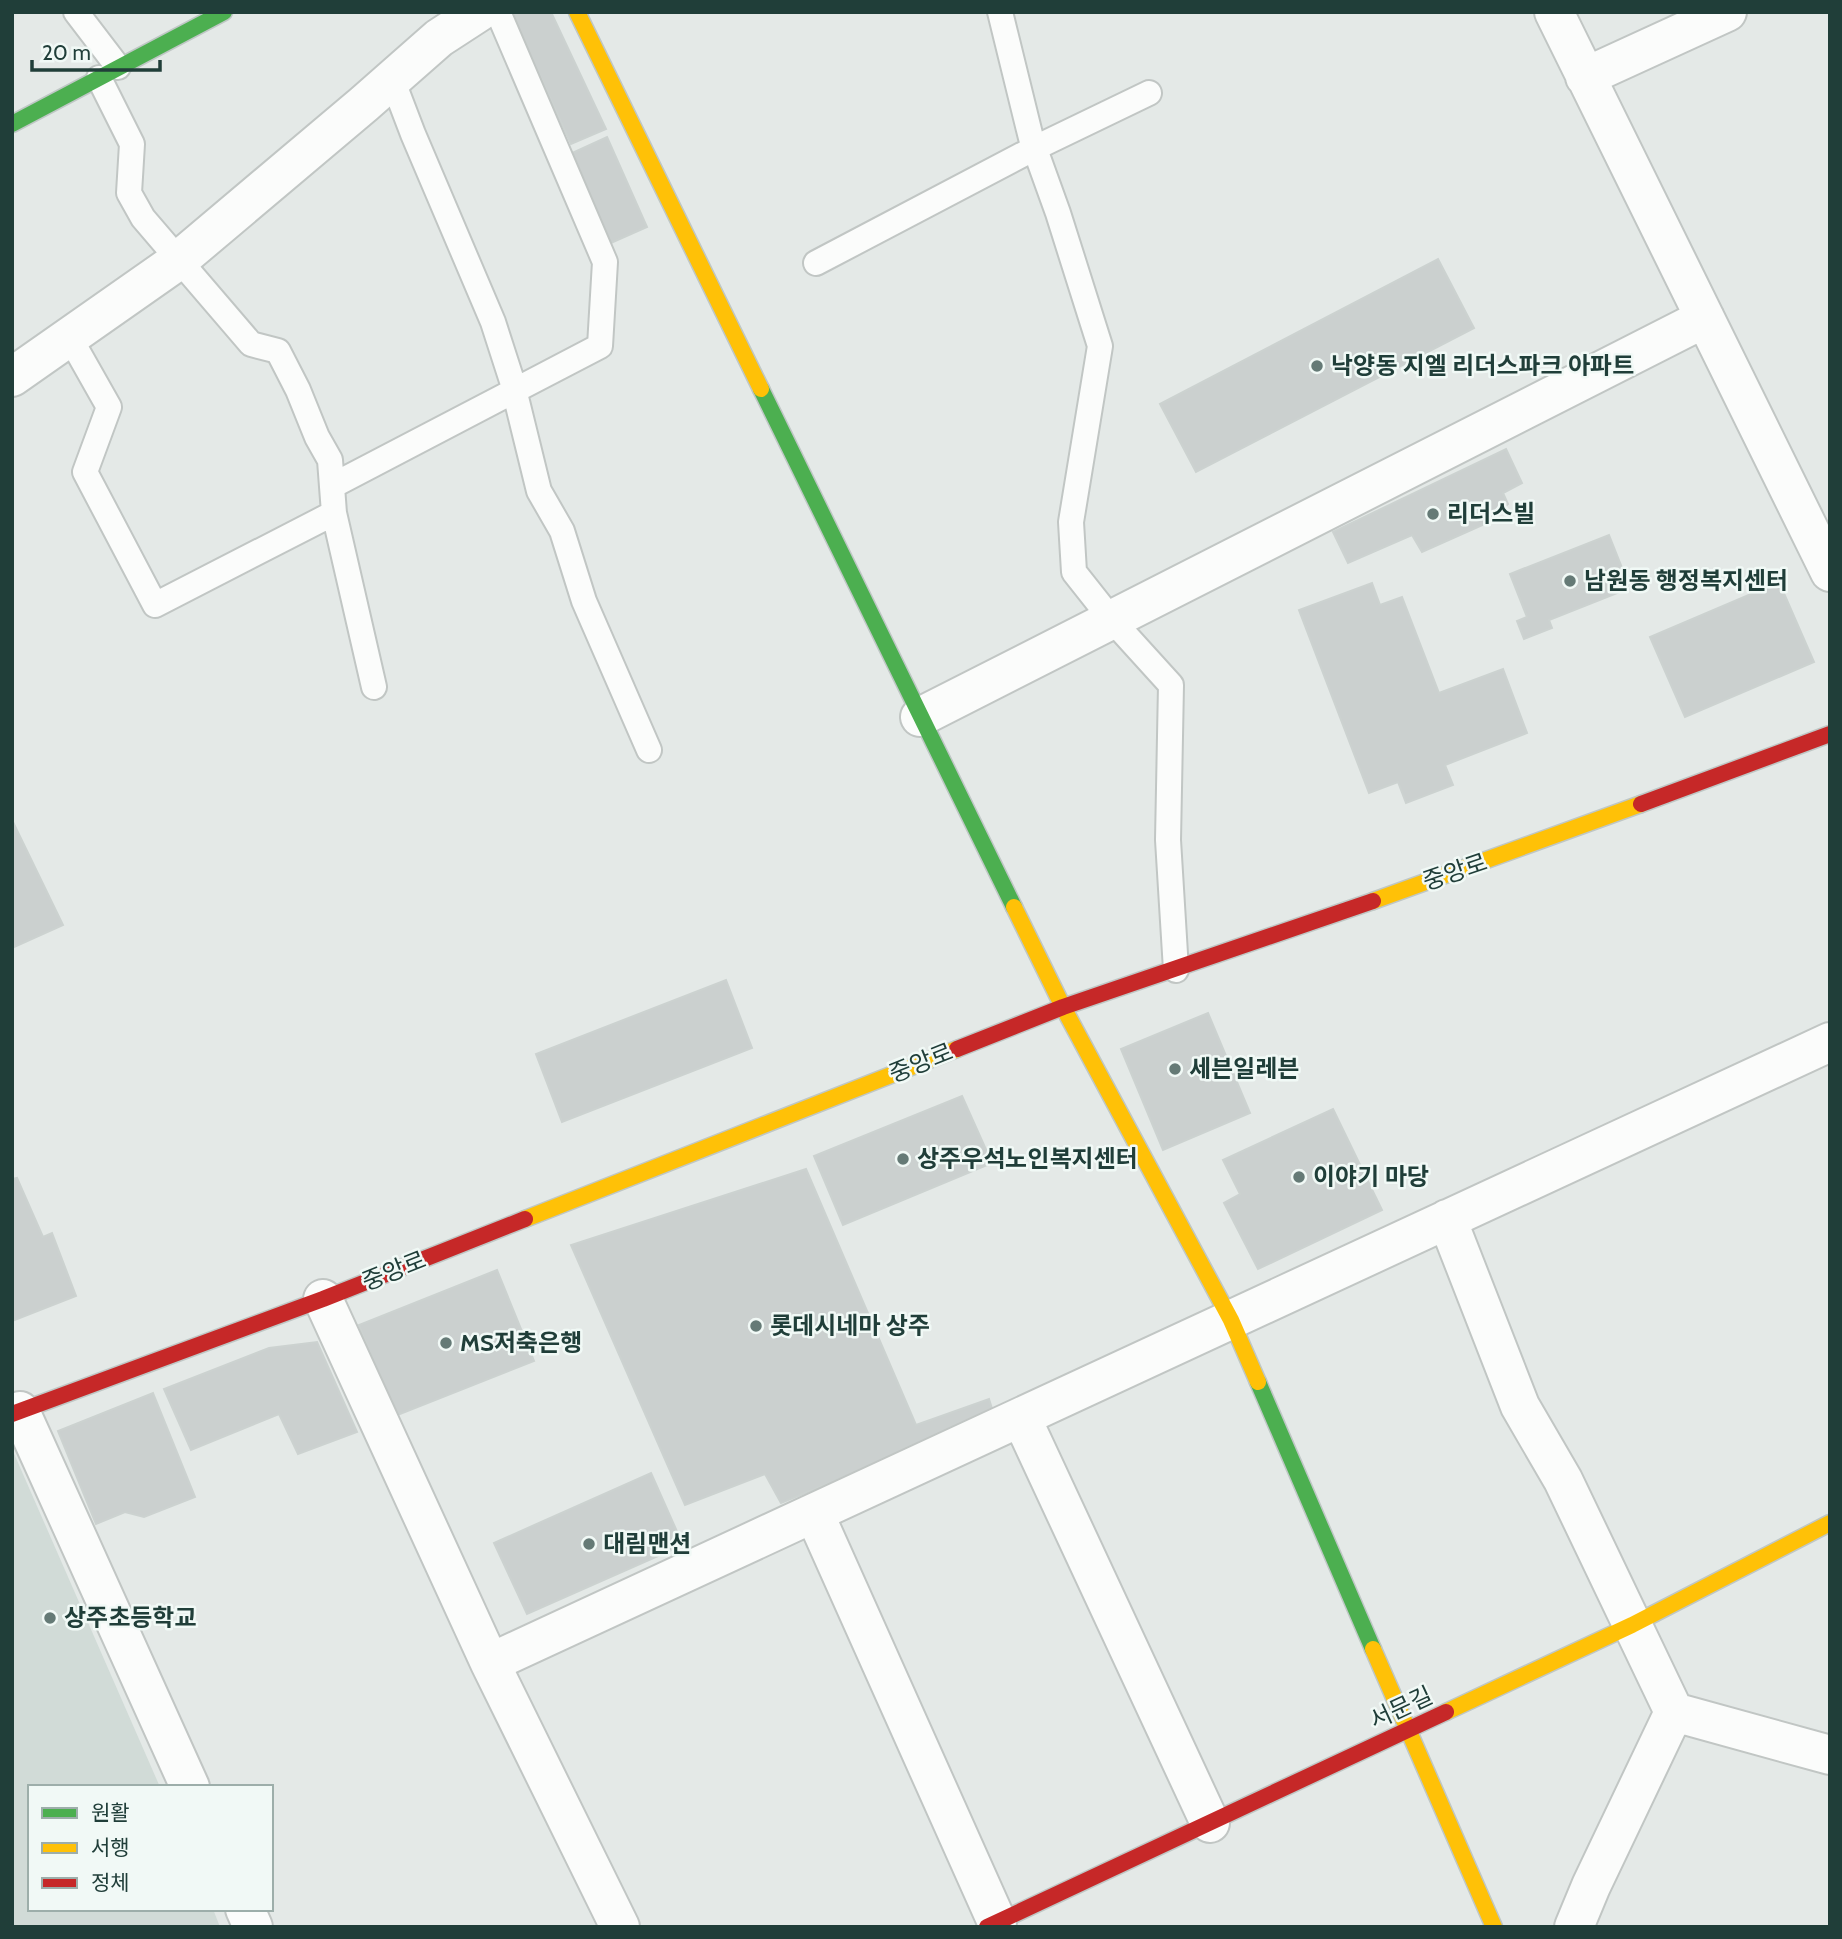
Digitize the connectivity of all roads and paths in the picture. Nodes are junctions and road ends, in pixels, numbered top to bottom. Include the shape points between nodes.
1 (76, 12) edge
2 (224, 12) edge
3 (479, 12) edge
4 (498, 12) edge
5 (577, 12) edge
6 (1000, 12) edge
7 (1554, 12) edge
8 (1727, 12) edge
9 (108, 73) junction
10 (1586, 78) junction
11 (392, 79) junction
12 (1149, 93) dead end
13 (12, 124) edge
14 (1035, 148) junction
15 (179, 260) junction
16 (816, 263) dead end
17 (1705, 318) junction
18 (70, 338) junction
19 (12, 377) edge
20 (514, 391) junction
21 (332, 486) junction
22 (334, 513) junction
23 (1830, 572) edge
24 (1112, 620) junction
25 (374, 687) dead end
26 (920, 718) junction
27 (1830, 734) edge
28 (649, 750) dead end
29 (1176, 970) junction
30 (1062, 1007) junction
31 (1830, 1042) edge
32 (1447, 1219) junction
33 (323, 1299) junction
34 (1231, 1320) junction
35 (16, 1412) edge
36 (1021, 1417) junction
37 (814, 1513) junction
38 (1830, 1523) edge
39 (1632, 1625) junction
40 (490, 1663) junction
41 (1674, 1712) junction
42 (1410, 1729) junction
43 (1830, 1755) edge
44 (189, 1785) edge
45 (1210, 1823) junction
46 (992, 1925) edge
47 (620, 1927) edge
48 (1494, 1927) edge
49 (1574, 1927) edge

1 - 9 lane
2 - 9 street
3 - 11 street via 439,38
4 - 20 lane via 605,262 600,346
5 - 26 street
6 - 14 lane
7 - 10 street
8 - 10 street
9 - 13 street
9 - 15 lane via 132,144 129,193 143,218
10 - 17 street
11 - 15 street
11 - 20 lane via 493,322
12 - 14 lane
14 - 16 lane
14 - 24 lane via 1100,346 1070,522 1074,572
15 - 18 street
15 - 21 lane via 251,344 278,351 330,460
17 - 23 street
17 - 24 street
18 - 19 street
18 - 22 lane via 109,407 85,472 155,604
20 - 21 lane
20 - 28 lane via 539,491 562,531 584,601
21 - 22 lane
22 - 25 lane
24 - 26 street
24 - 29 lane via 1171,685 1168,840
26 - 30 street
27 - 29 street, 중앙로
29 - 30 street, 중앙로
30 - 33 street, 중앙로
30 - 34 street
31 - 32 street
32 - 34 street
32 - 39 street via 1520,1406 1563,1480
33 - 35 street, 중앙로
33 - 40 street
34 - 36 street
34 - 42 street
35 - 44 street, 중앙로
36 - 37 street
36 - 45 street
37 - 40 street
37 - 46 street
38 - 39 street, 서문길
39 - 41 street
39 - 42 street, 서문길
40 - 47 street
41 - 43 street
41 - 49 street
42 - 45 street, 서문길
42 - 48 street
45 - 46 street, 서문길

